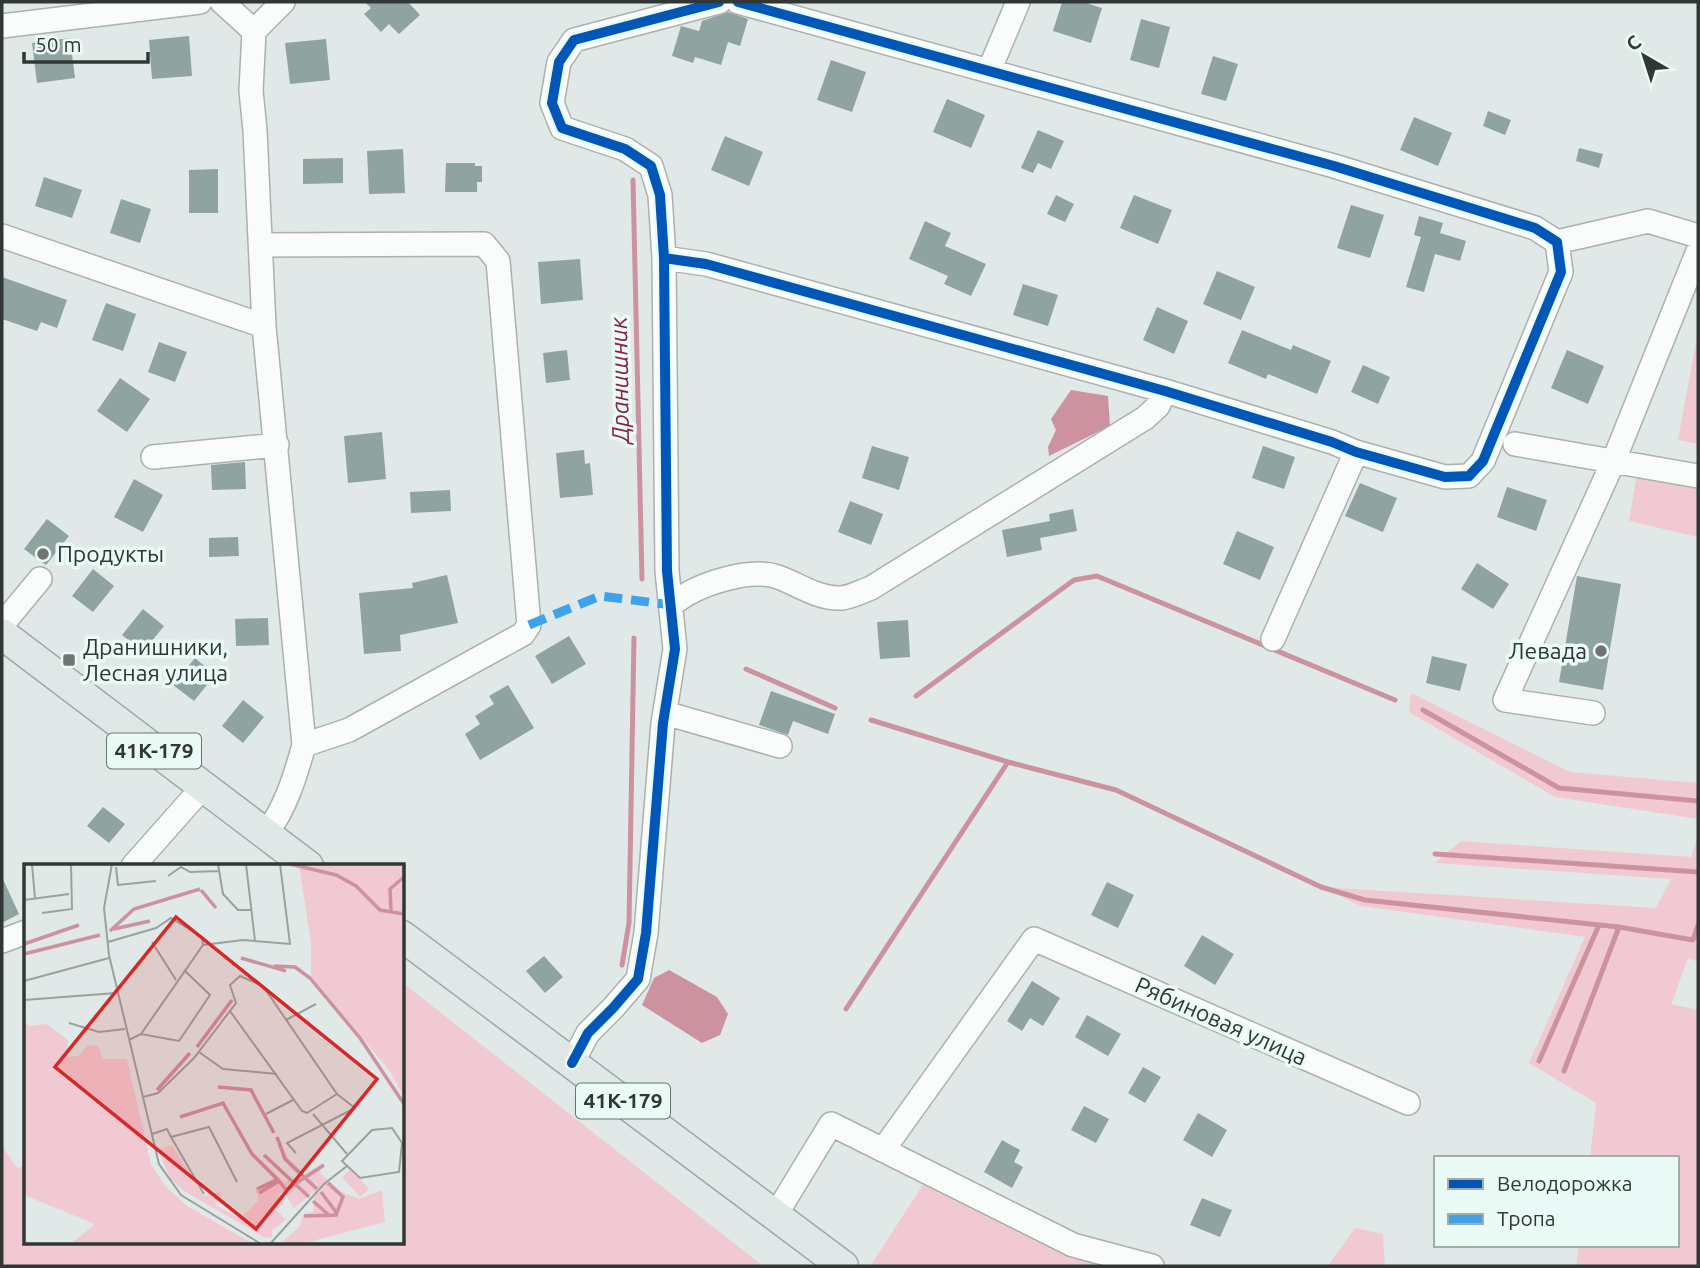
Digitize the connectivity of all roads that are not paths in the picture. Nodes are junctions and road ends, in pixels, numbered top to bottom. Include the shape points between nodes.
1 (200, 2) edge
2 (222, 2) edge
3 (283, 2) edge
4 (719, 2) edge
5 (738, 2) edge
6 (1018, 2) edge
7 (2, 26) edge
8 (254, 31) junction
9 (989, 71) junction
10 (2, 236) edge
11 (1698, 236) edge
12 (1557, 242) junction
13 (261, 244) junction
14 (1698, 251) edge
15 (664, 258) junction
16 (264, 326) junction
17 (1165, 391) junction
18 (1515, 444) dead end
19 (277, 445) junction
20 (1356, 452) junction
21 (153, 457) dead end
22 (1614, 460) junction
23 (1698, 476) edge
24 (40, 579) dead end
25 (672, 605) junction
26 (3, 635) edge
27 (1273, 639) dead end
28 (665, 713) junction
29 (1593, 713) dead end
30 (304, 745) junction
31 (780, 746) dead end
32 (202, 787) junction
33 (266, 834) junction
34 (135, 864) edge
35 (306, 864) edge
36 (24, 933) edge
37 (404, 937) edge
38 (2, 942) edge
39 (572, 1063) junction
40 (1408, 1103) dead end
41 (883, 1150) junction
42 (775, 1216) junction
43 (843, 1266) edge
44 (1152, 1266) edge

1 - 7 street
2 - 8 street
3 - 8 street
4 - 15 street via 574,40 559,62 552,103 562,128 625,149 651,166 660,195
5 - 9 street
6 - 9 street
8 - 13 street via 251,91
9 - 12 street via 1334,166 1535,228
10 - 16 street
11 - 12 street via 1648,221
12 - 20 street via 1561,272 1483,461 1469,475 1445,477
13 - 16 street
13 - 30 street via 484,244 498,261 529,625 523,634 349,730
14 - 22 street
15 - 17 street via 705,264
15 - 25 street via 667,571
16 - 19 street
17 - 20 street
17 - 25 street via 1145,418 871,587 841,598 776,577 733,576 684,594
18 - 22 street
19 - 21 street
19 - 30 street
20 - 27 street
22 - 23 street
22 - 29 street via 1505,700
24 - 26 street
25 - 28 street via 676,649
26 - 32 main road, 41К-179
28 - 31 street
28 - 39 street via 638,979 588,1033
30 - 33 street via 292,787
32 - 33 main road, 41К-179
32 - 34 street
33 - 35 main road, 41К-179
36 - 38 street
37 - 39 main road, 41К-179
39 - 42 main road, 41К-179
40 - 41 street, Рябиновая улица via 1034,939
41 - 42 street via 831,1124
41 - 44 street via 1073,1245
42 - 43 main road, 41К-179

